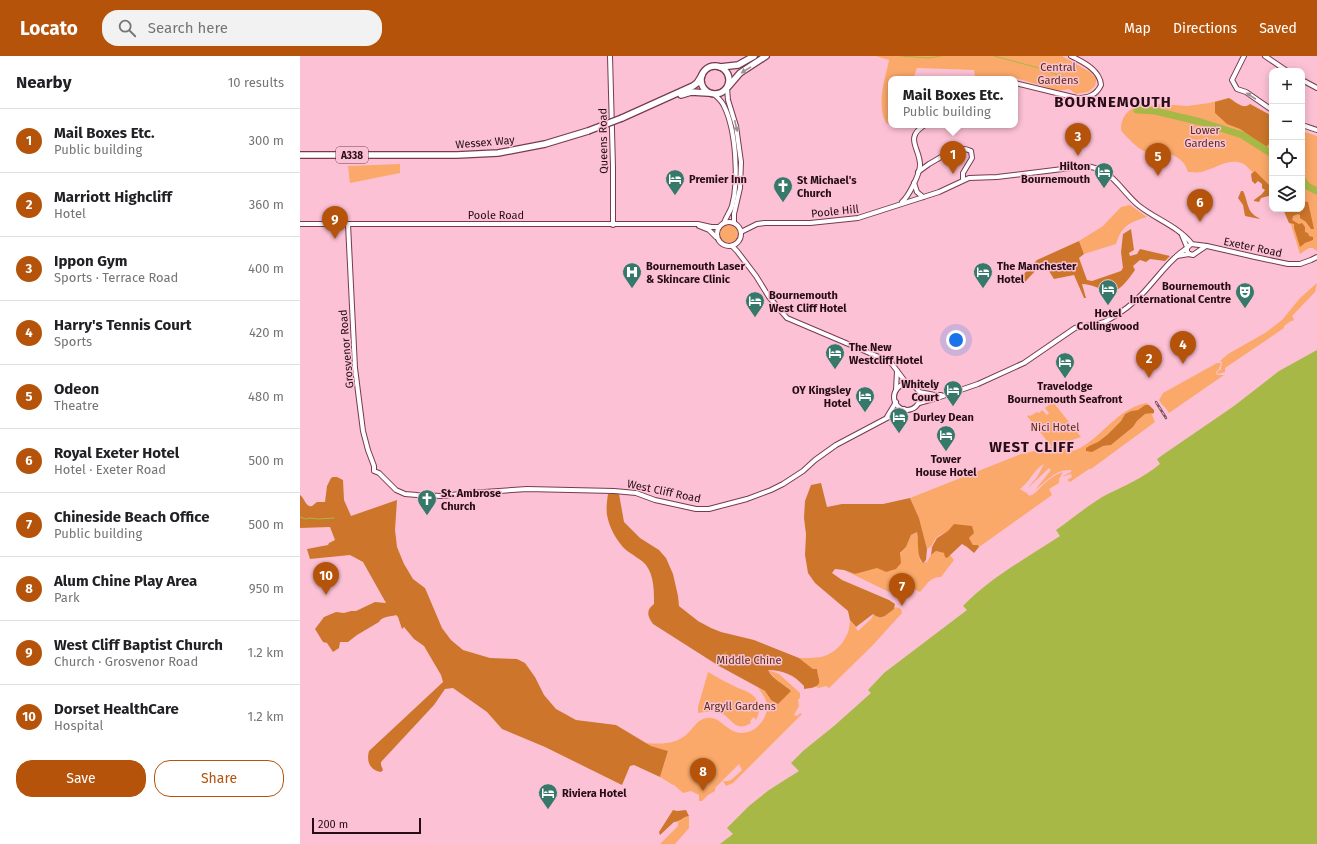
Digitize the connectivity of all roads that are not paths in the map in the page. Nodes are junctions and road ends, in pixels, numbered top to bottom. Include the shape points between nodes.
1 (610, 56) edge
2 (754, 56) edge
3 (766, 56) edge
4 (1071, 56) edge
5 (1244, 56) edge
6 (1265, 56) edge
7 (720, 67) junction
8 (1283, 68) edge
9 (702, 75) junction
10 (1305, 82) edge
11 (1018, 84) edge
12 (727, 88) junction
13 (1317, 88) edge
14 (712, 94) junction
15 (664, 100) junction
16 (1269, 108) edge
17 (1305, 126) edge
18 (920, 128) edge
19 (1317, 130) edge
20 (300, 155) edge
21 (918, 172) junction
22 (963, 180) junction
23 (914, 183) junction
24 (915, 188) junction
25 (909, 194) junction
26 (923, 197) junction
27 (914, 200) junction
28 (896, 205) junction
29 (724, 223) junction
30 (734, 223) junction
31 (300, 224) edge
32 (348, 224) junction
33 (614, 225) junction
34 (693, 225) junction
35 (719, 227) junction
36 (741, 232) junction
37 (1182, 234) junction
38 (717, 239) junction
39 (1194, 245) junction
40 (732, 246) junction
41 (1207, 246) junction
42 (1187, 248) junction
43 (1197, 251) junction
44 (1189, 254) junction
45 (1176, 256) junction
46 (1317, 257) edge
47 (897, 371) junction
48 (907, 384) junction
49 (896, 391) junction
50 (920, 392) junction
51 (949, 394) junction
52 (896, 402) junction
53 (919, 403) junction
54 (904, 409) junction
55 (887, 418) junction
56 (374, 471) joint

1 - 33 street, Queens Road
2 - 7 highway via 738,65
3 -> 12 highway via 740,73
4 - 11 street via 1093,69 1099,77 1100,88 1092,96 1077,98
16 -> 5 street via 1237,89 1232,80
6 - 8 street
7 - 9 highway via 710,68
7 - 12 highway via 728,75
9 - 14 highway via 703,87
9 - 15 highway, Wessex Way via 693,86
10 - 13 street
12 - 14 highway via 720,94
12 -> 30 street via 741,162
14 - 15 highway, Wessex Way via 691,92
14 - 29 street via 724,105 734,142 736,162 732,207
15 - 20 highway, Wessex Way / A338, bridge via 588,131 507,152
17 - 19 street
18 - 21 street via 914,141 920,166
21 - 22 street via 953,150 961,148 971,151 972,158 963,173
21 - 23 street
22 - 26 street, Poole Hill via 945,190
22 - 37 street via 1087,166 1105,172 1137,204
23 - 24 street
23 - 25 street
24 - 26 street
24 - 27 street
25 - 27 street
25 - 28 street
26 - 27 street, Poole Hill
27 - 28 street, Poole Hill
28 - 36 street, Poole Hill via 858,218 757,224
29 - 30 street
29 - 35 street
30 - 36 street
31 - 32 street, Poole Road
32 - 33 street, Poole Road
32 - 56 street, Grosvenor Road via 355,368 363,431
33 - 34 street, Poole Road
34 - 35 street, Poole Road
34 - 38 street, Poole Road via 707,229
35 - 38 street
36 - 40 street via 739,240
37 - 39 street
37 - 42 street
38 - 40 street via 724,245
39 - 41 street, Exeter Road
39 - 42 street
39 - 43 street
40 - 47 street via 787,318 874,355 892,364
41 - 43 street, Exeter Road
41 - 46 street, Exeter Road via 1295,264
42 - 44 street
42 - 45 street
43 - 44 street via 1193,255
44 - 45 street
45 - 51 street via 1144,293 1119,314 1098,324 1083,326 1068,333 1024,363
47 - 48 street
47 - 49 street
48 - 49 street
48 - 50 street via 915,386
49 - 52 street
50 - 51 street
50 - 53 street
51 - 53 street
52 - 54 street
52 - 55 street
53 - 54 street via 913,409
54 - 55 street, West Cliff Road
55 - 56 street, West Cliff Road via 836,445 803,472 783,484 747,499 709,509 696,509 636,493 614,491 527,489 417,496 396,490

